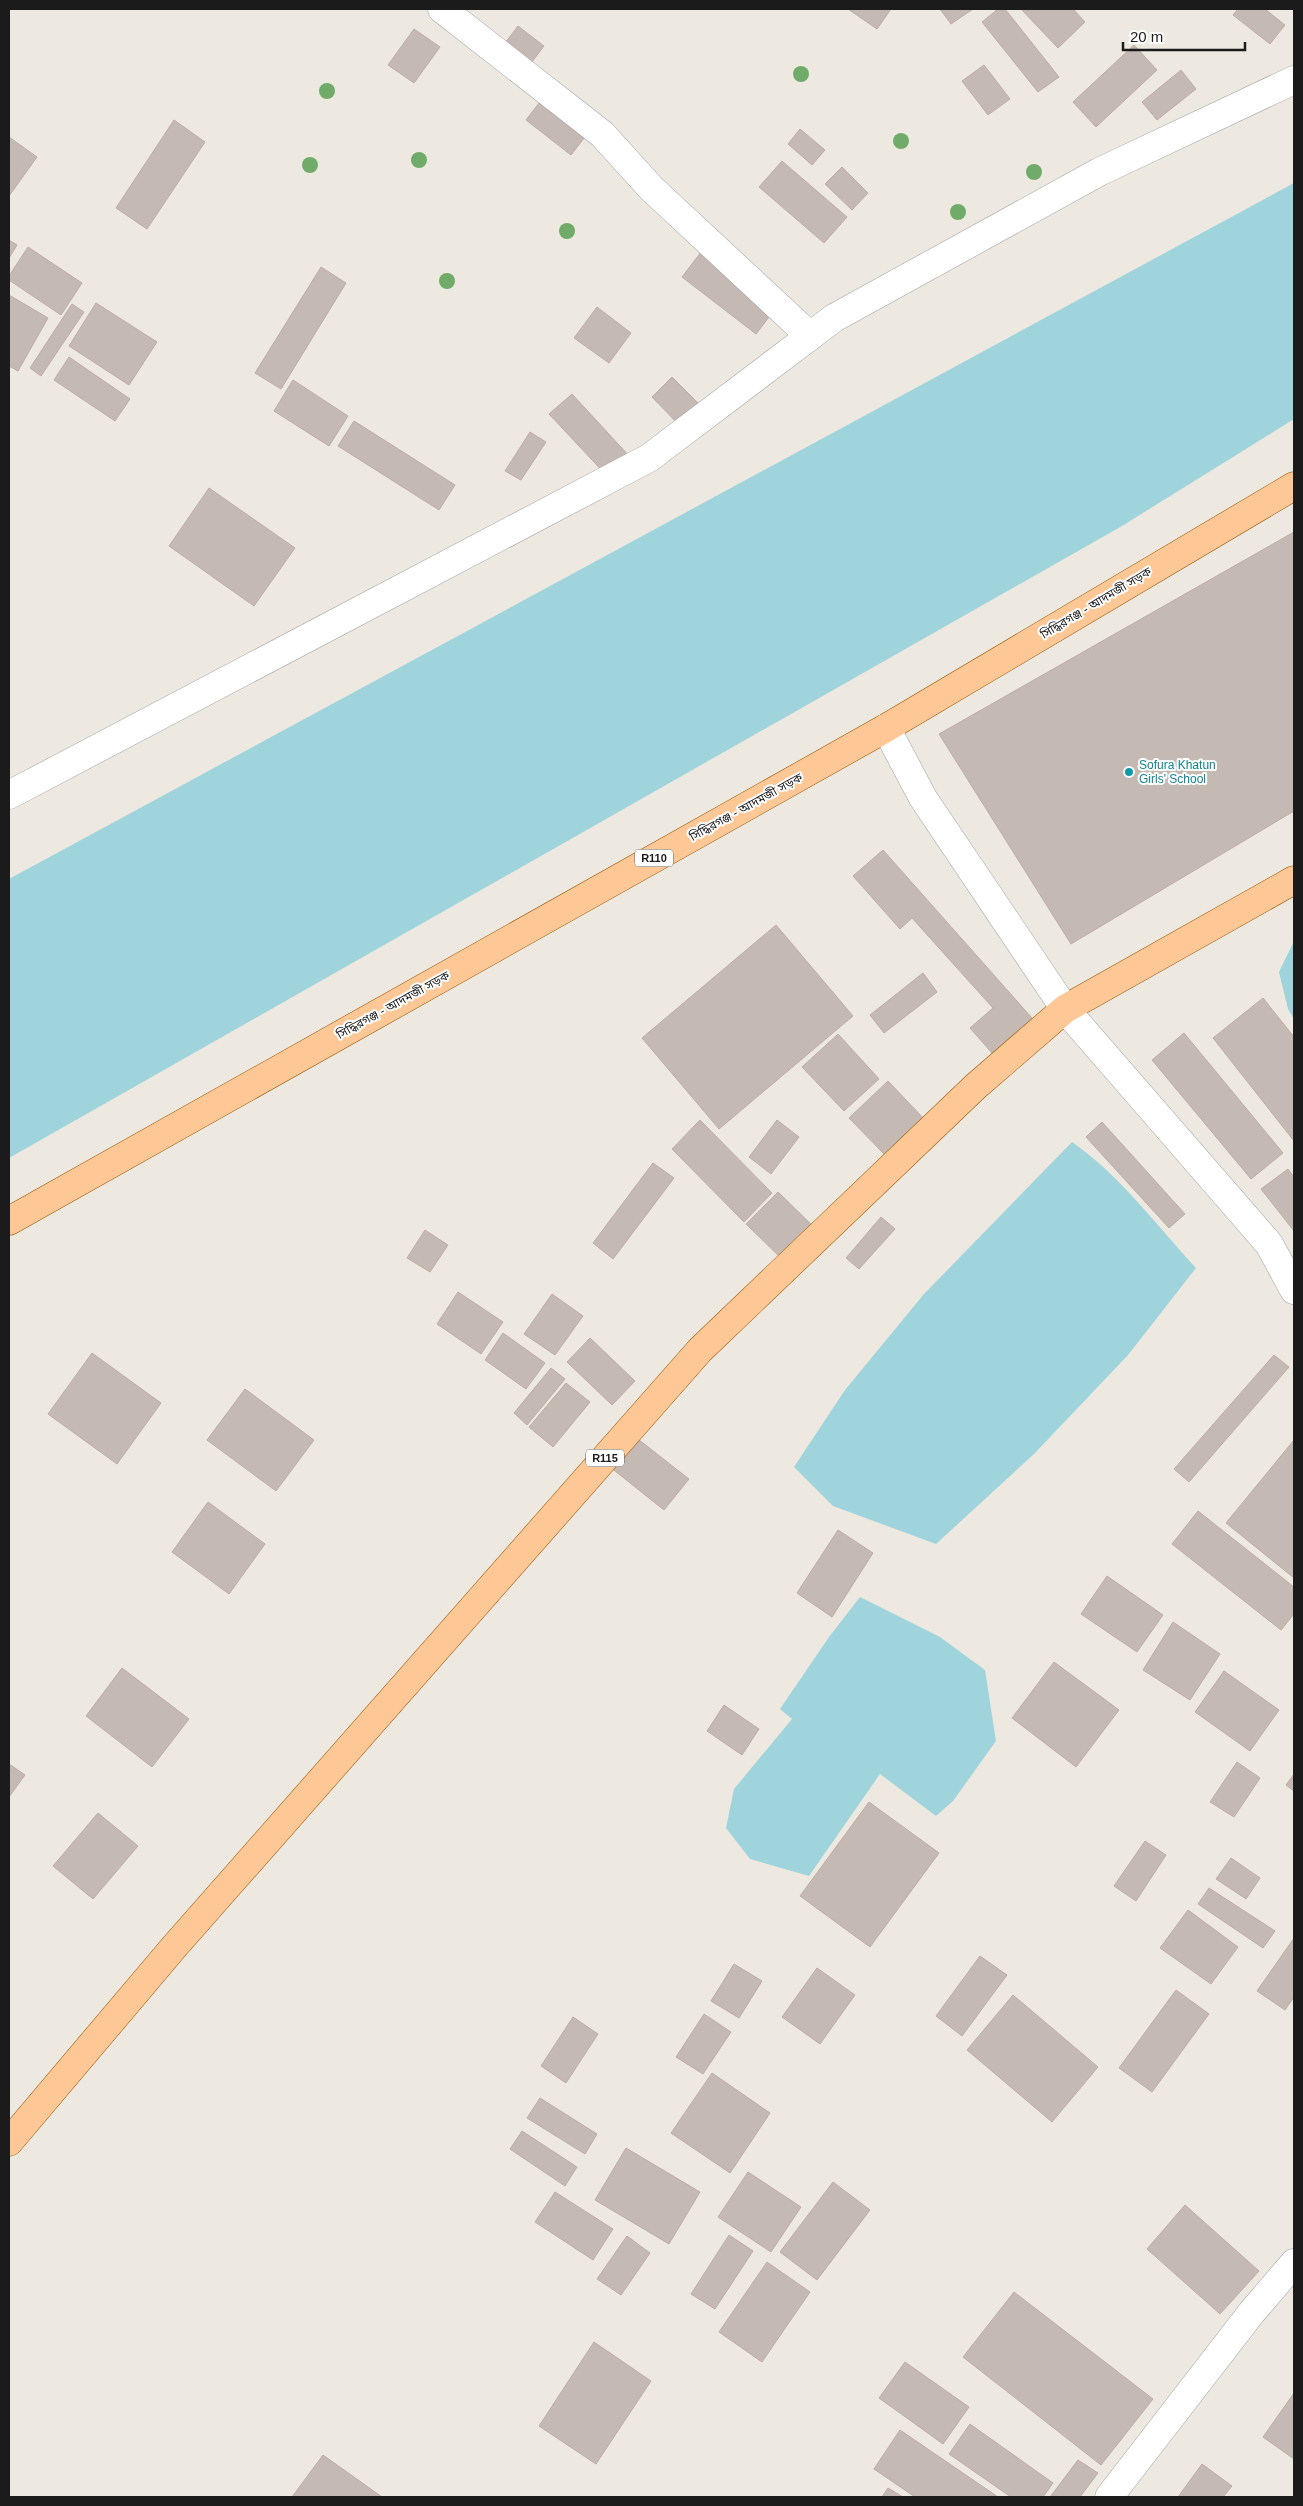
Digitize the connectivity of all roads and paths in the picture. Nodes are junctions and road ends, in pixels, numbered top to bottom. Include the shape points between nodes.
1 (442, 9) edge
2 (1294, 80) edge
3 (810, 336) junction
4 (1294, 486) edge
5 (886, 728) junction
6 (9, 795) edge
7 (1294, 880) edge
8 (1064, 1009) junction
9 (9, 1221) edge
10 (1294, 1290) edge
11 (9, 2142) edge
12 (1294, 2263) edge
13 (1109, 2497) edge

1 - 3 street via 602,134 652,189
2 - 3 street via 1099,172 834,318
3 - 6 street via 649,458
4 - 5 main road, সিদ্ধিরগঞ্জ - আদমজী সড়ক / R110
5 - 8 street via 923,798
5 - 9 main road, সিদ্ধিরগঞ্জ - আদমজী সড়ক / R110
7 - 8 main road, R115
8 - 10 street via 1269,1244
8 - 11 main road, R115 via 976,1086 700,1350 180,1940
12 - 13 street via 1252,2312

